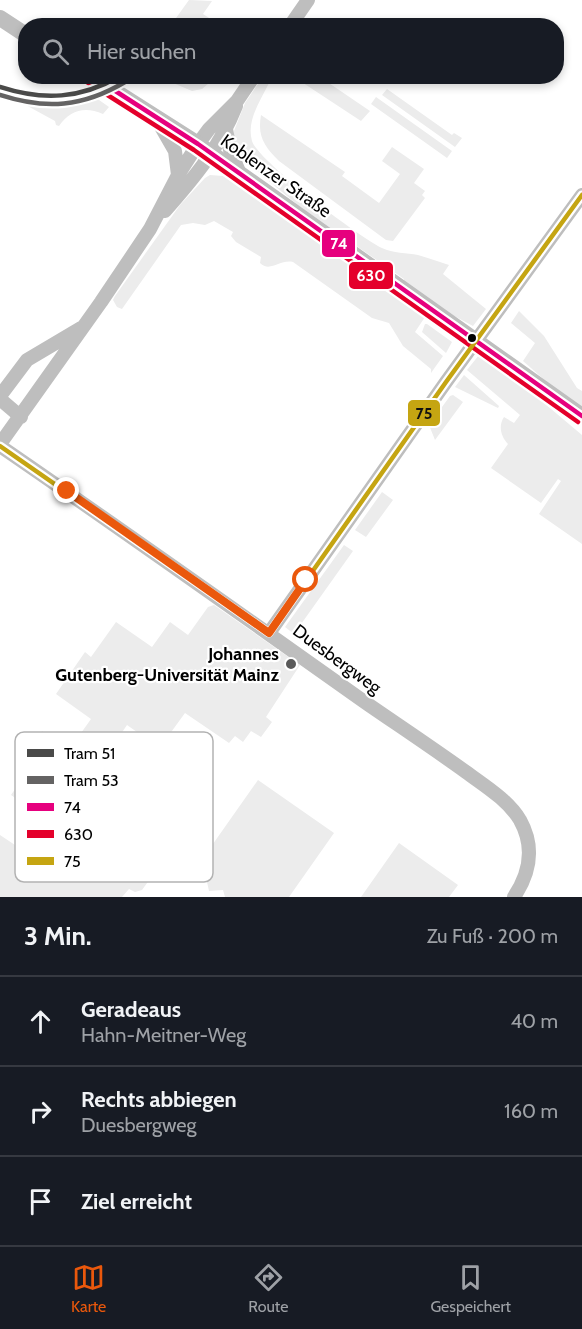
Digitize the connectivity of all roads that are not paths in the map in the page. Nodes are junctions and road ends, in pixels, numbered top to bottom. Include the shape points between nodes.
1 (308, 0) edge
2 (0, 18) edge
3 (296, 18) edge
4 (18, 30) edge
5 (104, 84) edge
6 (249, 84) edge
7 (237, 101) junction
8 (155, 116) junction
9 (226, 129) junction
10 (198, 144) junction
11 (212, 154) junction
12 (240, 174) junction
13 (178, 175) junction
14 (582, 195) edge
15 (150, 229) junction
16 (85, 326) junction
17 (0, 398) edge
18 (582, 416) edge
19 (21, 417) junction
20 (0, 445) edge
21 (269, 633) junction
22 (514, 897) edge

1 - 3 street
2 - 4 main road
5 - 8 main road, Koblenzer Straße
6 - 7 street
7 - 9 street
7 - 10 street
8 - 10 main road, Koblenzer Straße
8 - 13 street via 175,151
9 - 11 street
9 - 12 street
10 - 11 main road, Koblenzer Straße
10 - 13 street
11 - 12 main road, Koblenzer Straße
11 - 15 street
12 - 18 main road, Koblenzer Straße
13 - 15 street
14 - 21 street
15 - 16 street
16 - 17 street via 27,360
16 - 19 street
17 - 19 street
19 - 20 street
20 - 21 street, Duesbergweg
21 - 22 street, Duesbergweg via 510,806 526,833 529,848 528,872

